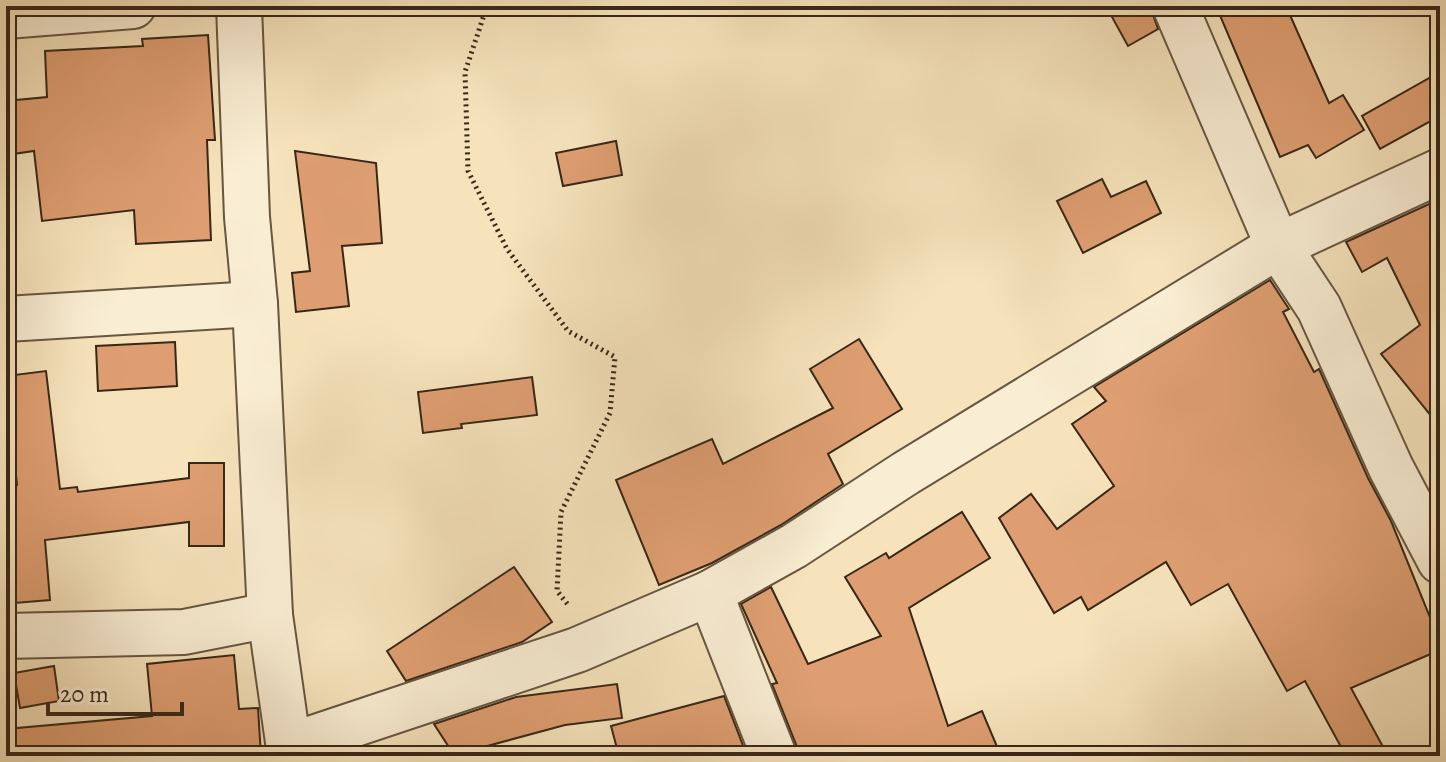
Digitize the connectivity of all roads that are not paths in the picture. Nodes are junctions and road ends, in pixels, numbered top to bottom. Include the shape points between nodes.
1 (133, 6) edge
2 (239, 6) edge
3 (1175, 6) edge
4 (6, 16) edge
5 (1440, 171) edge
6 (1278, 246) junction
7 (255, 304) junction
8 (6, 319) edge
9 (1440, 561) edge
10 (710, 593) junction
11 (270, 615) junction
12 (6, 636) edge
13 (290, 751) edge
14 (774, 756) edge

1 - 4 street
2 - 7 street
3 - 6 street
5 - 6 street
6 - 9 street via 1319,308 1391,468
6 - 10 street
7 - 8 street
7 - 11 street
10 - 13 street via 596,642
10 - 14 street
11 - 12 street via 184,632
11 - 13 street

